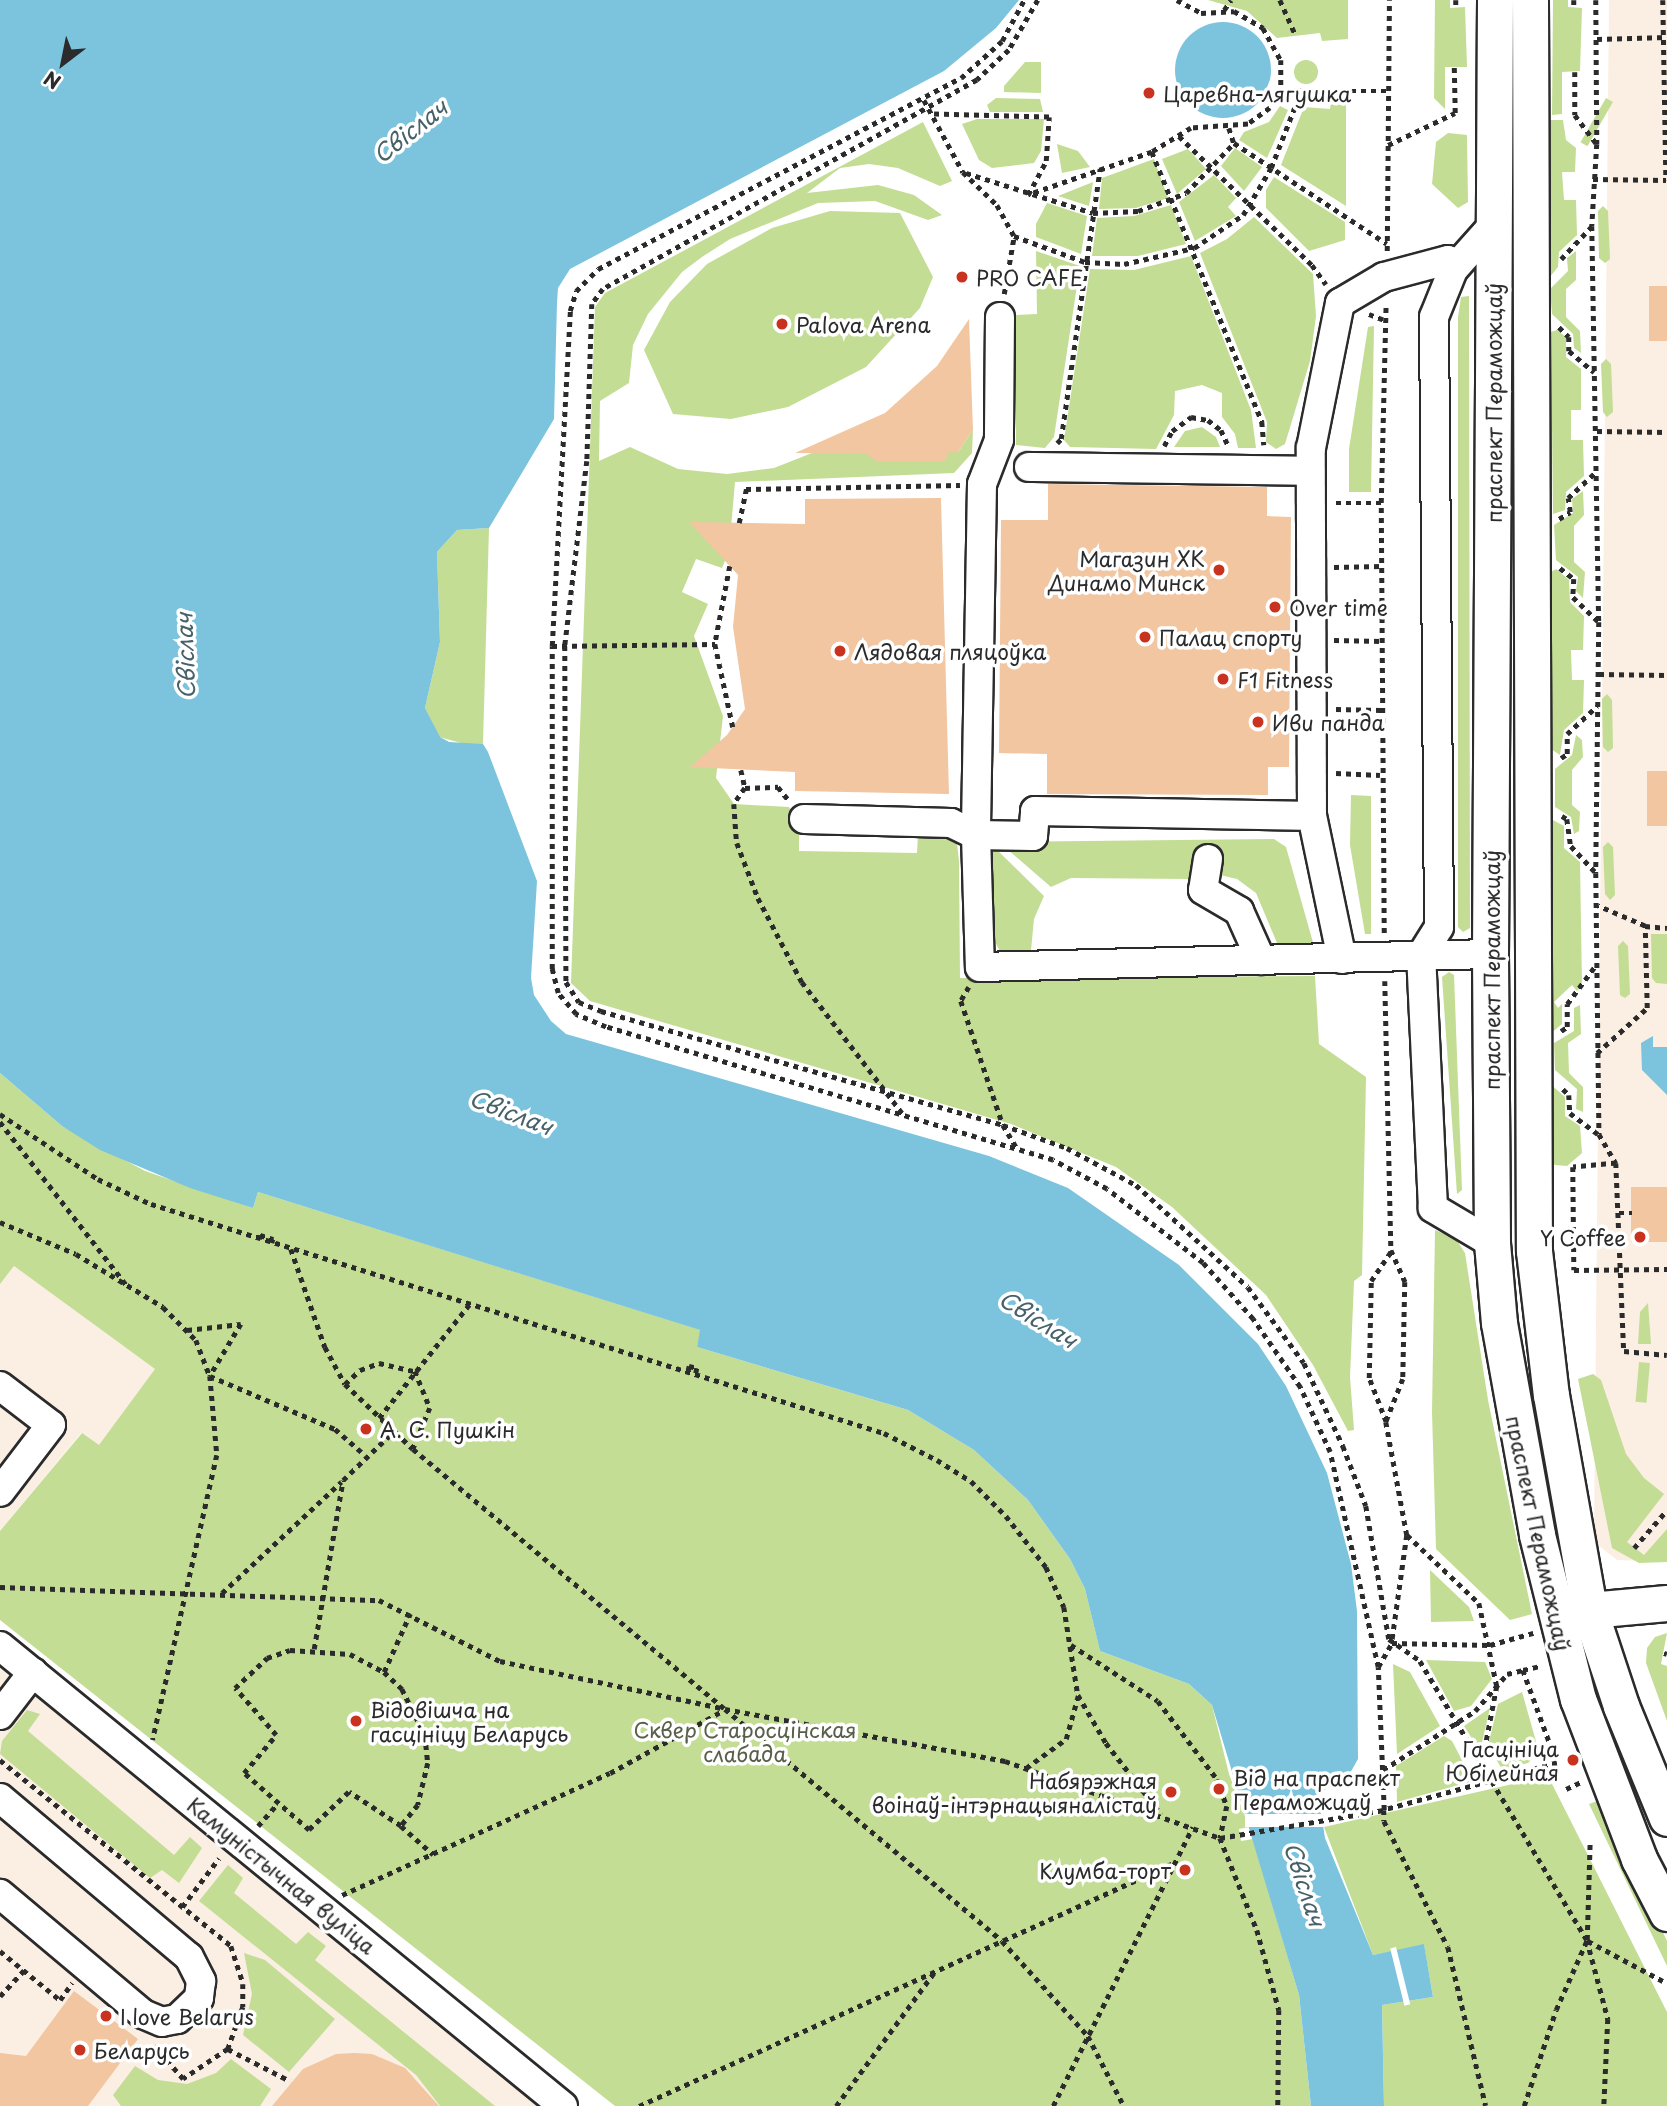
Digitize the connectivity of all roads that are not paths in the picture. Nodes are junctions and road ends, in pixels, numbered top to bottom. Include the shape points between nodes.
1 (1494, 0) edge
2 (1530, 0) edge
3 (1494, 224) junction
4 (1453, 270) junction
5 (1000, 317) road end
6 (1029, 467) road end
7 (1309, 471) junction
8 (1312, 816) junction
9 (804, 819) road end
10 (976, 835) junction
11 (1208, 859) dead end
12 (1490, 954) junction
13 (1420, 956) junction
14 (1342, 959) junction
15 (1261, 960) junction
16 (1492, 1243) junction
17 (0, 1386) edge
18 (0, 1492) edge
19 (1667, 1603) edge
20 (1589, 1609) junction
21 (1546, 1623) junction
22 (0, 1646) edge
23 (33, 1672) junction
24 (0, 1714) edge
25 (0, 1798) edge
26 (1667, 1818) edge
27 (0, 1894) edge
28 (1667, 1913) edge
29 (564, 2106) edge

1 - 3 main road, праспект Пераможцаў
2 - 20 main road, праспект Пераможцаў via 1534,1251 1551,1395
3 - 4 street
3 - 12 main road, праспект Пераможцаў
4 - 7 street via 1448,260 1384,277 1340,303
4 - 13 street via 1434,317 1439,926
5 - 10 street via 999,439 982,485
6 - 7 street
7 - 8 street
8 - 10 street via 1035,811 1033,835
8 - 14 street
9 - 10 street via 951,822
10 - 15 street via 980,967
11 - 15 street via 1203,890 1239,911
12 - 13 street
12 - 16 main road, праспект Пераможцаў
13 - 14 street
13 - 16 street via 1433,1208
14 - 15 street
16 - 21 main road, праспект Пераможцаў via 1513,1416
17 - 18 street via 51,1424
19 - 20 main road
20 - 21 main road
20 - 26 main road, праспект Пераможцаў
21 - 28 main road, праспект Пераможцаў via 1639,1859
22 - 23 street, Камуністычная вуліца
23 - 24 street
23 - 29 street, Камуністычная вуліца
25 - 27 street via 190,1957 201,1981 199,1998 177,2019 162,2022 143,2014

